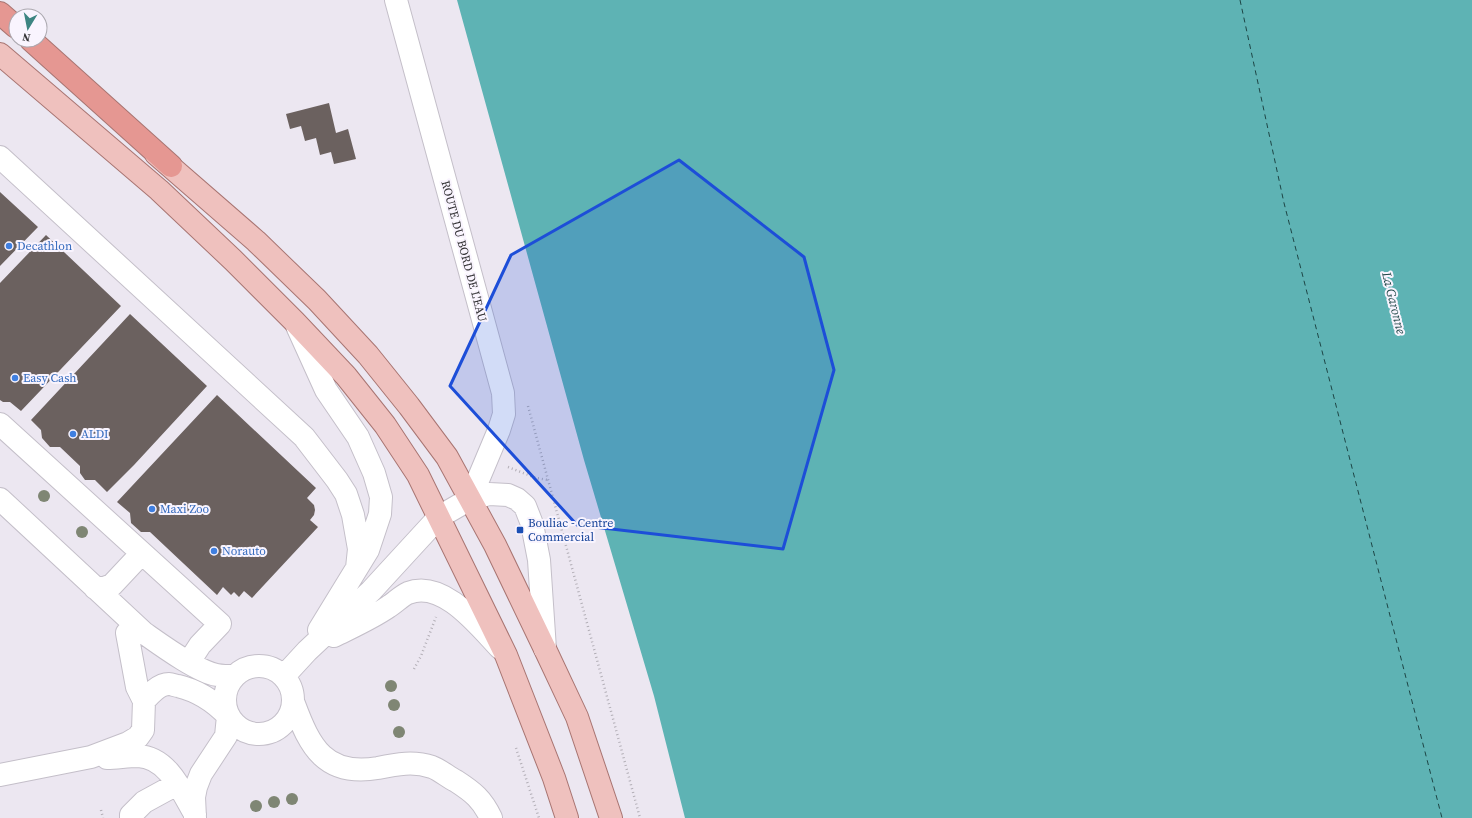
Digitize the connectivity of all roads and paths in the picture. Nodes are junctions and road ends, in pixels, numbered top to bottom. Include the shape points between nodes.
1 (396, 0) edge
2 (0, 13) edge
3 (8, 20) edge
4 (0, 25) edge
5 (8, 32) edge
6 (28, 48) edge
7 (39, 48) edge
8 (0, 54) edge
9 (0, 157) edge
10 (171, 166) junction
11 (295, 322) junction
12 (526, 399) dead end
13 (0, 424) edge
14 (487, 458) junction
15 (548, 480) junction
16 (0, 499) edge
17 (470, 499) junction
18 (439, 517) junction
19 (142, 553) junction
20 (357, 568) junction
21 (95, 588) junction
22 (440, 613) dead end
23 (135, 625) junction
24 (546, 649) junction
25 (307, 651) junction
26 (506, 655) junction
27 (189, 662) junction
28 (414, 669) dead end
29 (235, 676) junction
30 (284, 676) junction
31 (144, 701) junction
32 (294, 704) junction
33 (228, 716) junction
34 (515, 746) dead end
35 (91, 757) junction
36 (0, 775) edge
37 (177, 784) junction
38 (101, 810) dead end
39 (195, 816) edge
40 (103, 818) edge
41 (131, 818) edge
42 (490, 818) edge
43 (540, 818) edge
44 (567, 818) edge
45 (611, 818) edge
46 (640, 818) edge

1 - 14 street, ROUTE DU BORD DE L'EAU via 503,393 504,414
2 - 3 highway
4 - 5 main road
6 - 10 main road
7 - 10 highway
8 - 11 main road via 159,190
9 - 20 street via 304,437 346,494 359,549
10 - 17 main road via 273,257 368,355 447,457
11 - 18 main road via 346,376 384,425 418,475
11 - 20 street via 326,390 358,437 374,473 381,497 376,528 368,550
12 - 15 path
13 - 19 street
14 - 15 path via 513,470
14 - 17 street, ROUTE DU BORD DE L'EAU
15 - 46 path
16 - 21 street
17 - 18 street
17 - 24 main road
17 - 24 street via 499,494 517,499 525,506 532,524 539,560
18 - 25 street via 371,591
18 - 26 main road
19 - 21 street via 112,585
19 - 27 street via 220,624 200,645
20 - 25 street
21 - 23 street
22 - 28 path
23 - 27 street
23 - 31 street via 127,632 136,687
24 - 45 main road via 577,717
25 - 26 street via 388,608 408,593 422,590 444,596 471,617
25 - 30 street
26 - 44 main road
27 - 29 street via 216,675
29 - 30 street via 254,666 265,666
29 - 33 street via 226,694
30 - 32 street via 291,689
31 - 33 street via 158,688 169,684 187,688 208,698
31 - 35 street via 142,730 138,737
32 - 33 street via 285,724 266,734 244,731
32 - 42 street via 302,727 313,746 320,755 333,764 360,770 407,762 434,767 471,790 486,807
33 - 39 street via 226,736 201,774 196,787
34 - 43 path
35 - 36 street
35 - 37 street via 139,756 151,759 170,772
37 - 39 street
37 - 41 street via 144,802
38 - 40 path

